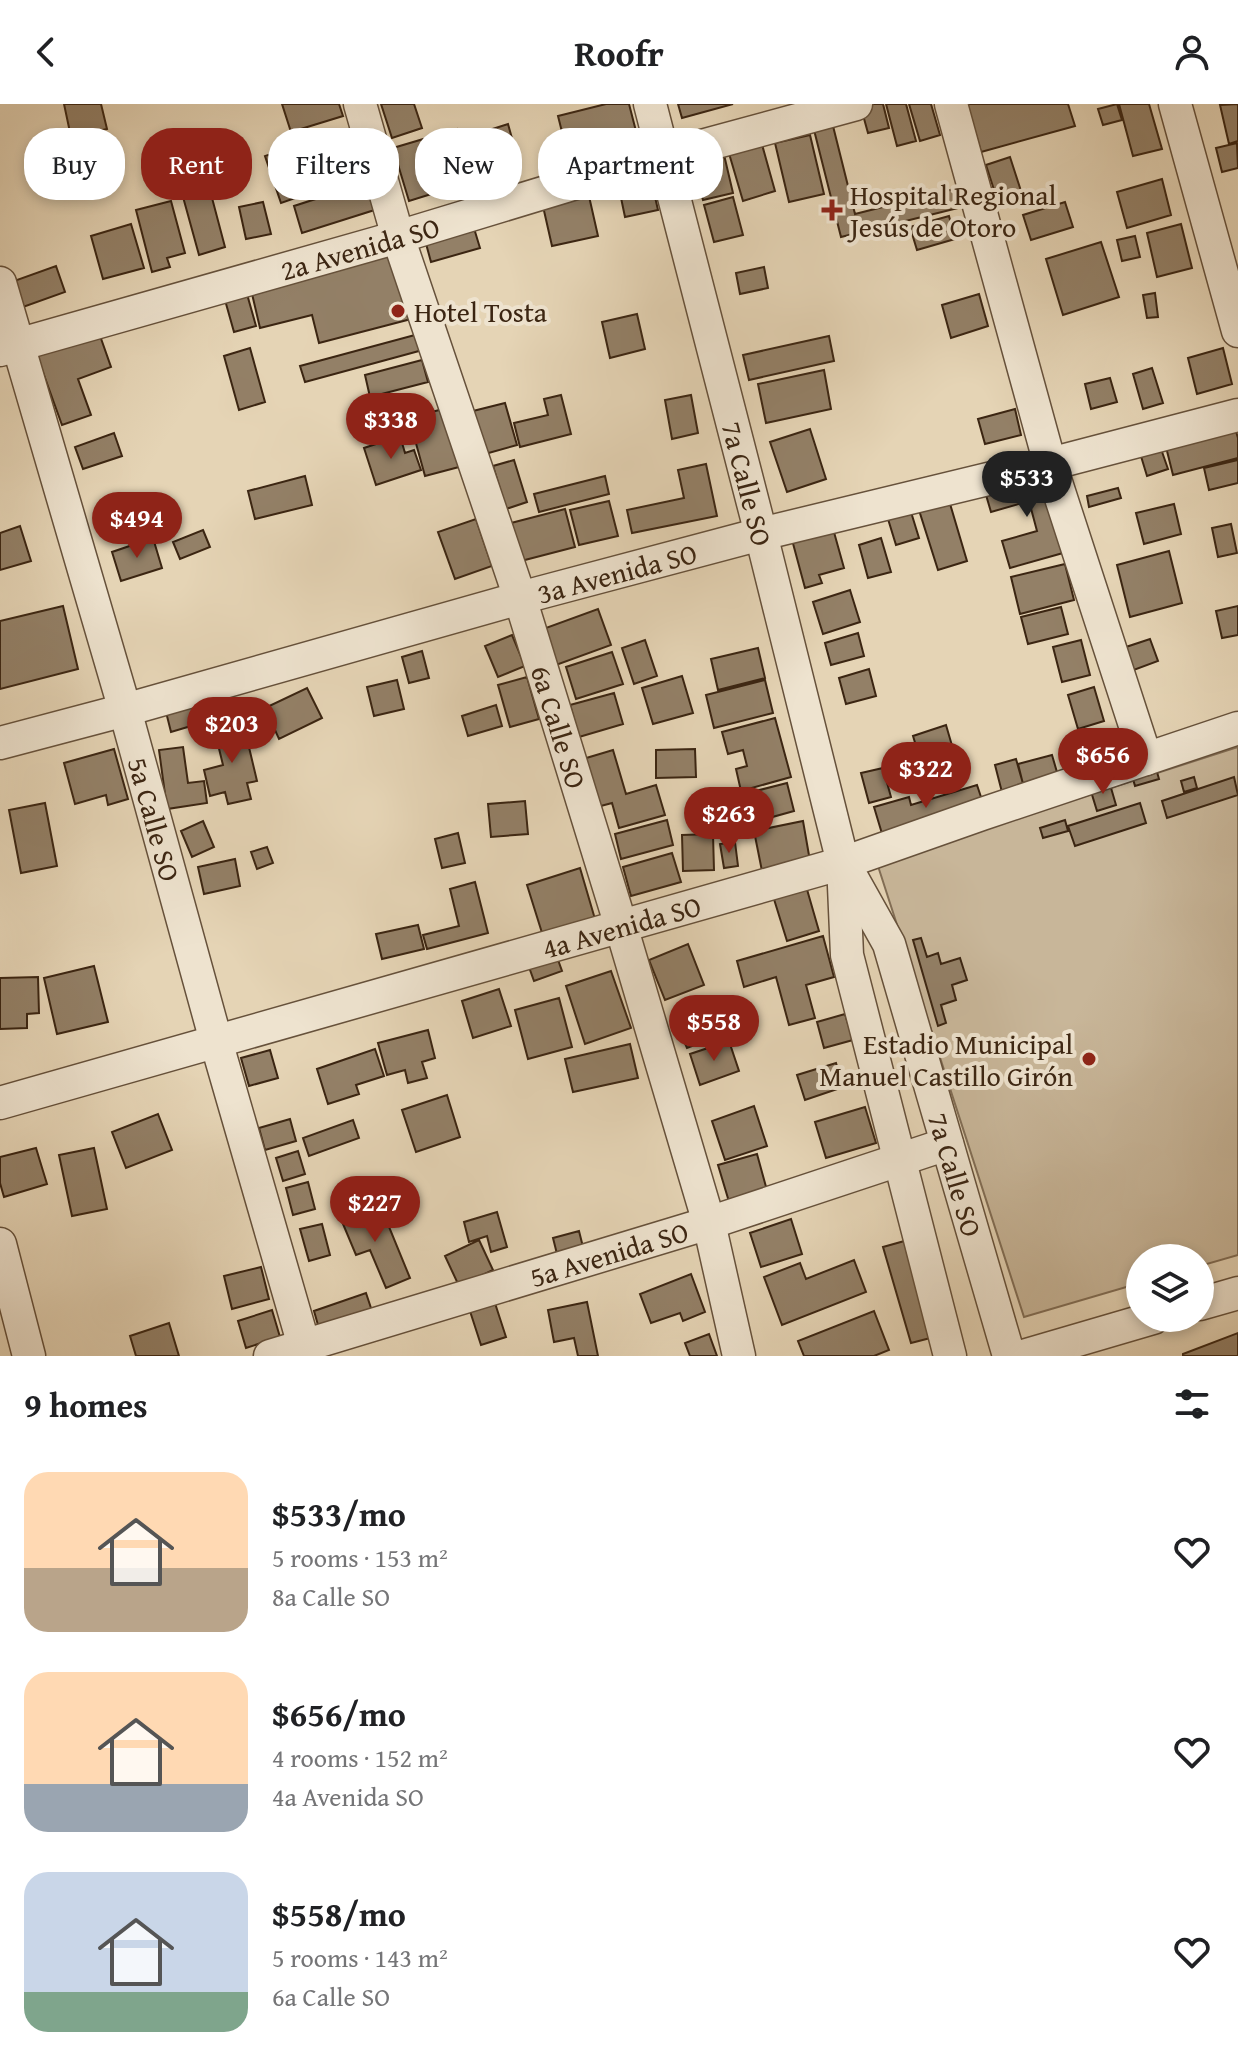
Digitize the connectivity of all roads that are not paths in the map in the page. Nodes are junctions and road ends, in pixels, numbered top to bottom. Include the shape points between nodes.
1 (360, 104) edge
2 (650, 104) edge
3 (856, 104) edge
4 (951, 104) edge
5 (1175, 104) edge
6 (657, 128) edge
7 (723, 140) edge
8 (538, 195) edge
9 (676, 200) edge
10 (398, 237) junction
11 (0, 283) edge
12 (1238, 331) edge
13 (9, 348) edge
14 (1238, 415) edge
15 (1050, 464) junction
16 (761, 534) junction
17 (520, 598) junction
18 (125, 710) junction
19 (1238, 728) edge
20 (0, 743) edge
21 (1146, 759) junction
22 (843, 863) junction
23 (621, 926) junction
24 (216, 1041) junction
25 (0, 1103) edge
26 (947, 1144) junction
27 (899, 1161) junction
28 (709, 1223) junction
29 (0, 1244) edge
30 (1238, 1293) edge
31 (1214, 1300) edge
32 (1126, 1326) edge
33 (306, 1351) edge
34 (29, 1356) edge
35 (270, 1356) edge
36 (739, 1356) edge
37 (950, 1356) edge
38 (1009, 1356) edge
39 (1023, 1356) edge

1 - 10 street, 6a Calle SO
2 - 6 street, 7a Calle SO
3 - 7 street, 2a Avenida SO
4 - 15 street
5 - 12 street
8 - 10 street, 2a Avenida SO
9 - 16 street, 7a Calle SO
10 - 13 street, 2a Avenida SO
10 - 17 street, 6a Calle SO
11 - 13 street, 5a Calle SO
13 - 18 street, 5a Calle SO
14 - 15 street, 3a Avenida SO
15 - 16 street, 3a Avenida SO
15 - 21 street
16 - 17 street, 3a Avenida SO
16 - 22 street, 7a Calle SO
17 - 18 street, 3a Avenida SO
17 - 23 street, 6a Calle SO
18 - 20 street, 3a Avenida SO
18 - 24 street, 5a Calle SO
19 - 21 street, 4a Avenida SO
21 - 22 street, 4a Avenida SO
22 - 23 street, 4a Avenida SO
22 - 26 street, 7a Calle SO via 889,944
22 - 27 street, 7a Calle SO via 847,955
23 - 24 street, 4a Avenida SO
23 - 28 street, 6a Calle SO
24 - 25 street, 4a Avenida SO
24 - 33 street, 5a Calle SO
26 - 27 street, 5a Avenida SO
26 - 38 street, 7a Calle SO
27 - 28 street, 5a Avenida SO
27 - 37 street, 7a Calle SO
28 - 33 street, 5a Avenida SO
28 - 36 street, 6a Calle SO
29 - 34 street
30 - 31 street
32 - 39 street
33 - 35 street, 5a Avenida SO

